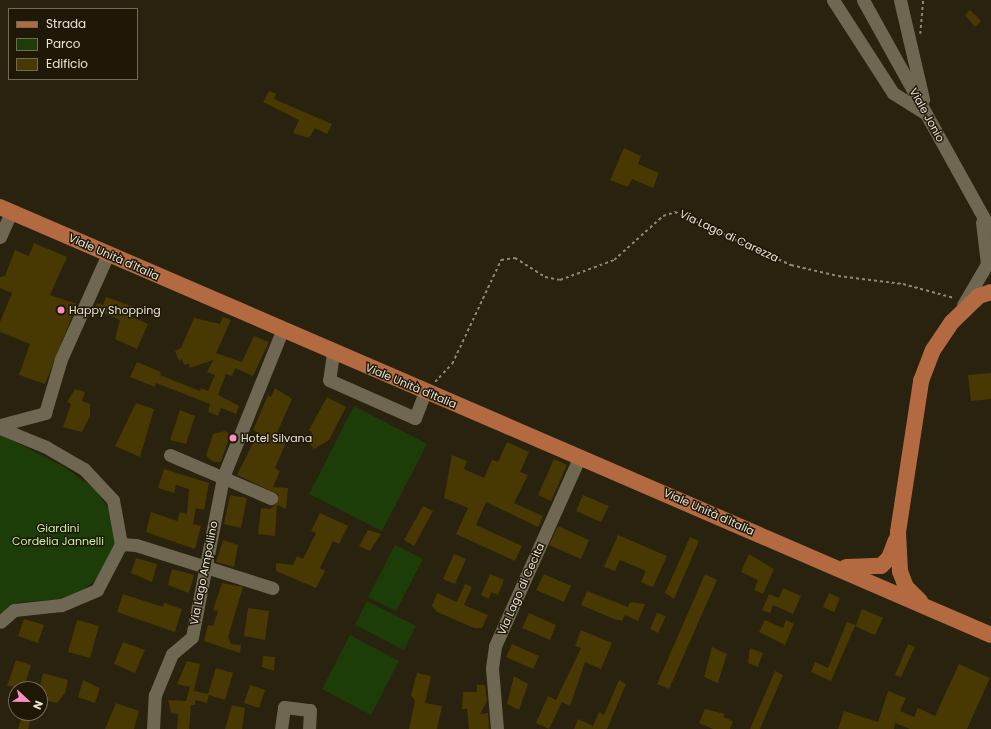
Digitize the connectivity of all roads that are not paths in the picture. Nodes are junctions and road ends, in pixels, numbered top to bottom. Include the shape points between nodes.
1 (833, 0) edge
2 (862, 0) edge
3 (900, 0) edge
4 (927, 115) junction
5 (977, 205) junction
6 (5, 209) edge
7 (991, 231) edge
8 (0, 236) edge
9 (108, 254) junction
10 (991, 292) edge
11 (952, 322) junction
12 (282, 331) junction
13 (333, 353) junction
14 (425, 392) junction
15 (0, 427) edge
16 (170, 454) dead end
17 (580, 456) junction
18 (223, 477) junction
19 (270, 498) dead end
20 (898, 532) junction
21 (120, 544) junction
22 (823, 562) junction
23 (206, 567) junction
24 (272, 588) dead end
25 (942, 614) junction
26 (0, 622) edge
27 (991, 635) edge
28 (153, 729) edge
29 (281, 729) edge
30 (309, 729) edge
31 (497, 729) edge

1 - 4 street via 893,93
2 - 4 street, Viale Jonio
3 - 4 street
4 - 5 street, Viale Jonio
5 - 7 street, Viale Jonio
5 - 11 street via 986,237 987,264
6 - 8 street
6 - 9 main road, Viale Unità d'Italia
9 - 12 main road, Viale Unità d'Italia
9 - 15 street via 61,360 45,413
10 - 11 main road via 979,296
11 - 20 main road via 934,350 921,381
12 - 13 main road, Viale Unità d'Italia
12 - 18 street, Via Lago Ampollino
13 - 14 main road, Viale Unità d'Italia
13 - 14 street via 329,380 415,418
14 - 17 main road, Viale Unità d'Italia
15 - 21 street via 46,447 84,469 113,500
16 - 18 street
17 - 22 main road, Viale Unità d'Italia
17 - 31 street, Via Lago di Cecita via 495,646 492,668
18 - 19 street
18 - 23 street, Via Lago Ampollino
20 - 22 main road via 889,558 881,566 855,570
20 - 25 main road via 900,571 906,587 918,600
21 - 23 street
21 - 26 street via 97,590 61,605 14,610
22 - 25 main road
23 - 24 street
23 - 28 street, Via Lago Ampollino via 192,637 172,654 155,695
25 - 27 main road
29 - 30 street via 284,707 310,710

